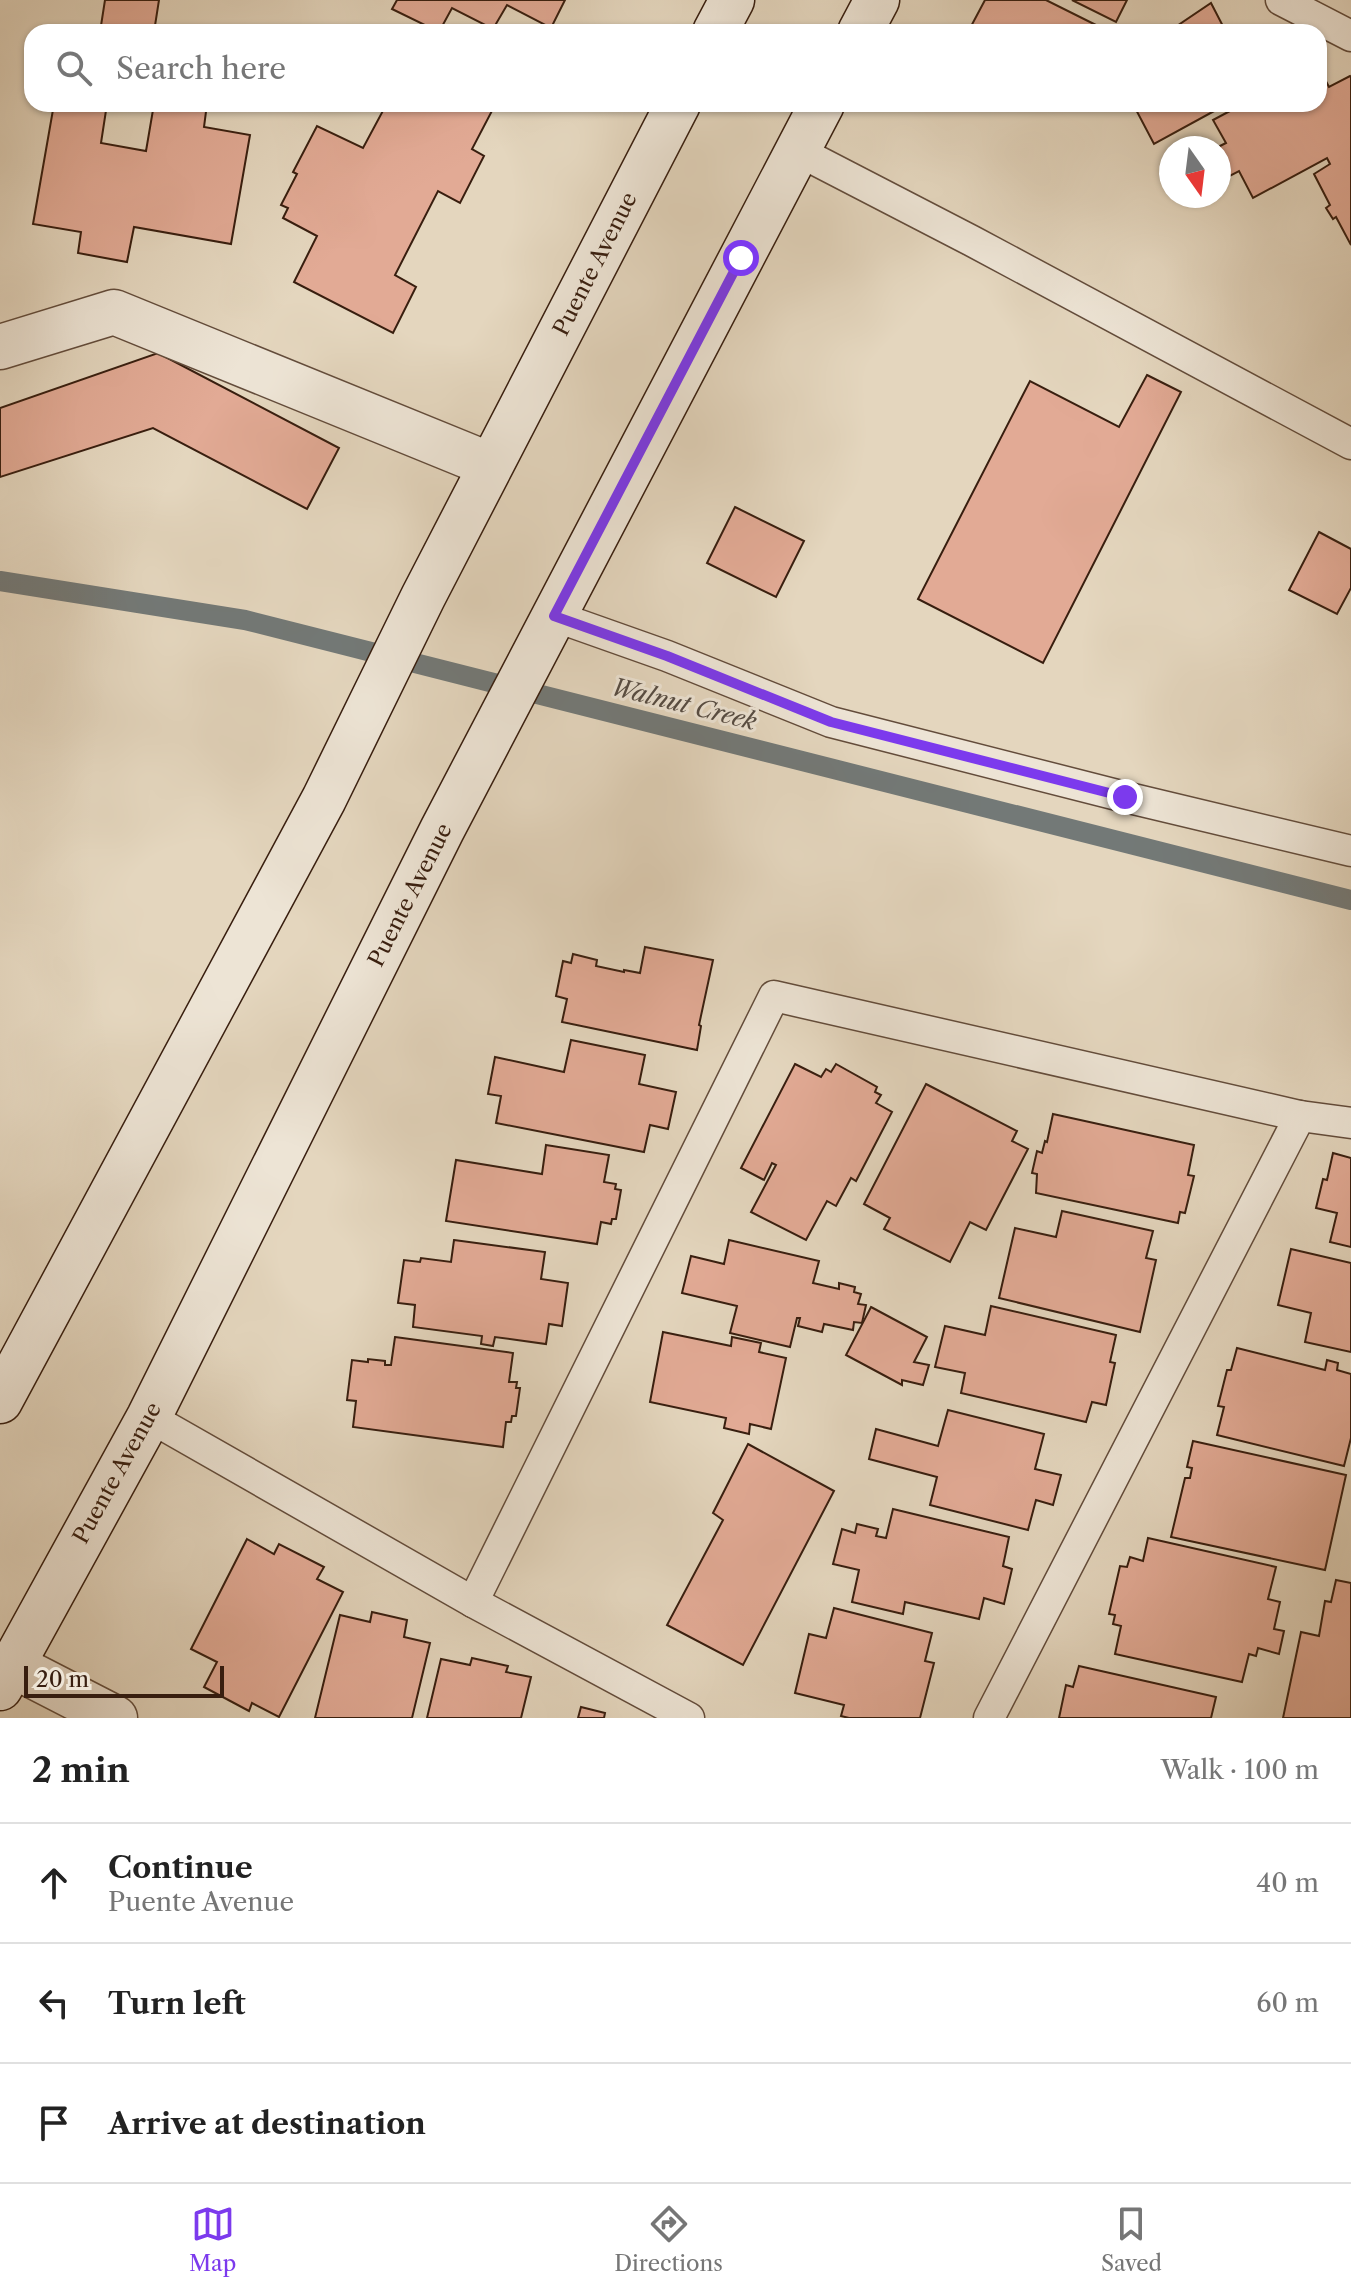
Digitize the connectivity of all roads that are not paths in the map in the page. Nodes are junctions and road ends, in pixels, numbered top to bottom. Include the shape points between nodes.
1 (732, 0) edge
2 (877, 0) edge
3 (1281, 0) edge
4 (719, 24) edge
5 (864, 24) edge
6 (1351, 36) edge
7 (674, 112) edge
8 (818, 112) edge
9 (798, 151) junction
10 (0, 347) edge
11 (1351, 444) edge
12 (490, 465) junction
13 (554, 616) junction
14 (1351, 851) edge
15 (1300, 1116) junction
16 (1351, 1123) edge
17 (0, 1401) edge
18 (149, 1417) junction
19 (473, 1602) junction
20 (6, 1676) edge
21 (115, 1718) edge
22 (689, 1718) edge
23 (989, 1718) edge

1 - 4 main road
2 - 5 main road
3 - 6 lane
7 - 12 main road, Puente Avenue
8 - 9 main road, Puente Avenue
9 - 11 lane
9 - 13 main road, Puente Avenue
10 - 12 main road via 114,312
12 - 17 main road, Puente Avenue via 324,799
13 - 14 lane via 831,722
13 - 18 main road, Puente Avenue
15 - 16 lane
15 - 19 lane via 774,996
15 - 23 lane
18 - 19 lane
18 - 20 main road, Puente Avenue
19 - 22 lane
20 - 21 main road

